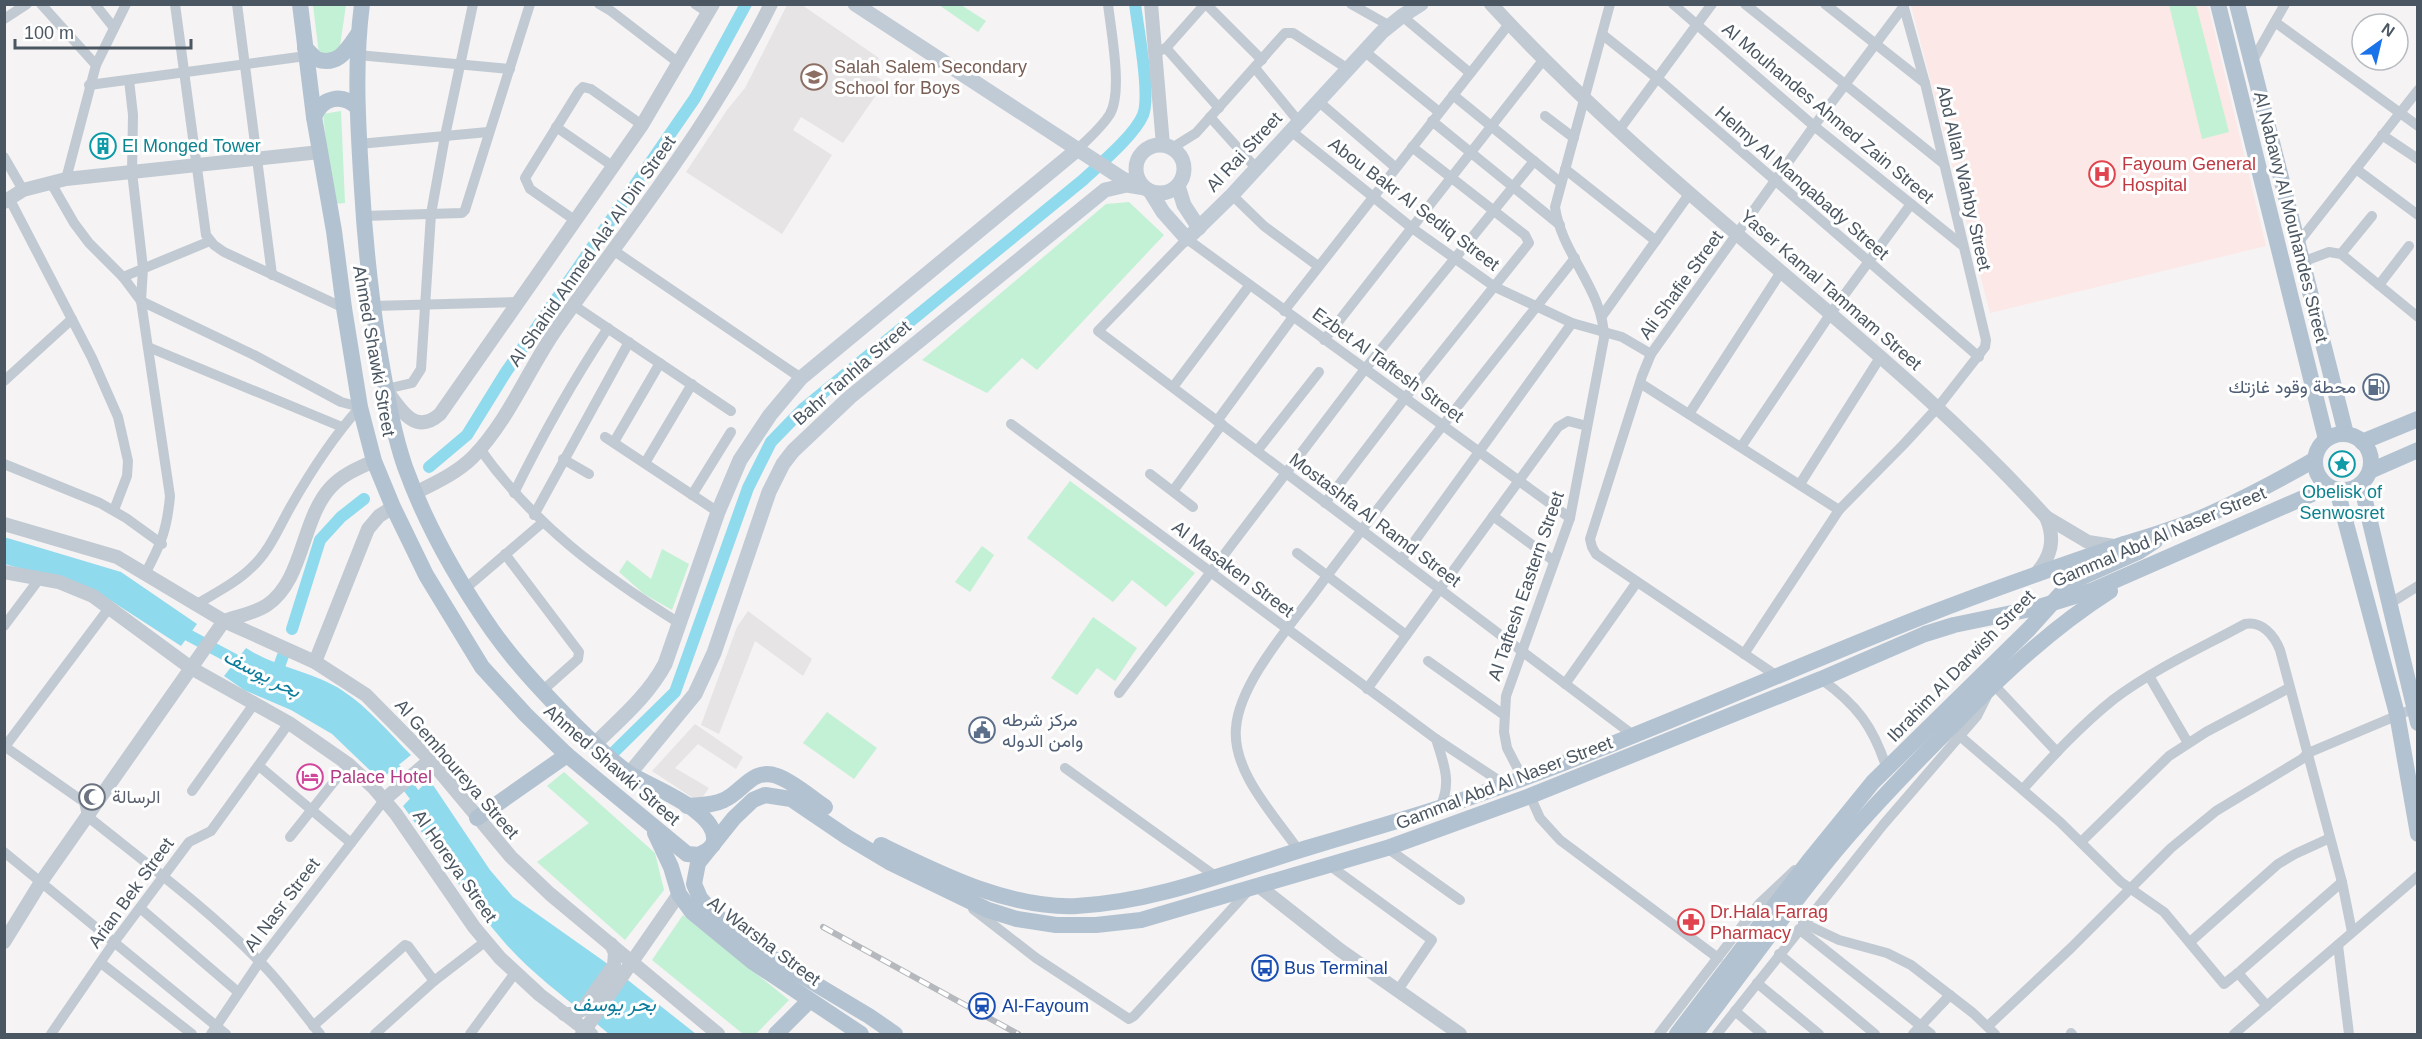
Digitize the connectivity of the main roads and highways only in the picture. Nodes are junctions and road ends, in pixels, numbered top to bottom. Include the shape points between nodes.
1 (300, 4) edge
2 (362, 4) edge
3 (855, 4) edge
4 (1421, 4) edge
5 (2218, 4) edge
6 (2237, 4) edge
7 (358, 34) junction
8 (306, 52) junction
9 (357, 108) junction
10 (314, 117) junction
11 (1085, 153) junction
12 (1140, 154) junction
13 (1105, 167) junction
14 (1179, 186) junction
15 (1146, 189) junction
16 (1105, 190) junction
17 (2284, 194) junction
18 (2265, 196) junction
19 (1199, 228) junction
20 (2418, 419) edge
21 (2346, 434) junction
22 (2326, 439) junction
23 (2362, 442) junction
24 (2418, 450) edge
25 (2314, 460) junction
26 (2365, 478) junction
27 (2333, 489) junction
28 (2210, 514) junction
29 (2169, 531) junction
30 (2220, 534) junction
31 (2153, 563) junction
32 (2049, 604) junction
33 (491, 628) junction
34 (466, 642) junction
35 (505, 648) junction
36 (482, 667) junction
37 (2416, 716) edge
38 (595, 744) junction
39 (567, 755) junction
40 (630, 773) junction
41 (769, 774) junction
42 (765, 795) junction
43 (687, 806) junction
44 (477, 818) road end
45 (652, 827) junction
46 (2418, 834) edge
47 (710, 847) junction
48 (1747, 955) junction
49 (809, 1001) junction
50 (776, 1035) edge
51 (861, 1035) edge
52 (895, 1035) edge
53 (1677, 1035) edge
54 (1695, 1035) edge

1 - 8 main road, Ahmed Shawki Street
2 - 7 main road, Ahmed Shawki Street
3 - 11 main road
4 - 19 main road, Al Rai Street via 1364,51
5 - 18 main road, Al Nabawy Al Mouhandes Street
6 - 17 main road, Al Nabawy Al Mouhandes Street
7 - 8 main road via 344,55 334,61 316,59
7 - 9 main road, Ahmed Shawki Street
8 - 10 main road, Ahmed Shawki Street
9 - 10 main road via 348,100 330,99
9 - 33 main road, Ahmed Shawki Street via 373,306 400,448 415,493
10 - 34 main road, Ahmed Shawki Street via 360,407 374,461 426,575
11 - 13 main road
11 - 38 main road, Bahr Tanhla Street via 801,378 740,459 658,678
12 - 13 main road via 1124,166
12 - 14 main road via 1154,145 1178,152 1185,165
12 - 15 main road via 1136,171
13 - 15 main road
13 - 16 main road
14 - 15 main road via 1165,193
14 - 19 main road via 1188,213
15 - 16 main road via 1128,185
15 - 19 main road, Al Rai Street via 1187,239
16 - 40 main road, Bahr Tanhla Street via 850,397 793,451 769,492 703,678 682,711
17 - 18 main road
17 - 21 main road, Al Nabawy Al Mouhandes Street
18 - 22 main road, Al Nabawy Al Mouhandes Street
20 - 23 main road
21 - 22 main road
21 - 23 main road
22 - 25 main road
23 - 26 main road via 2370,455
24 - 26 main road
25 - 27 main road via 2317,475
25 - 28 main road, Gammal Abd Al Naser Street
26 - 27 main road via 2354,489
26 - 37 main road
27 - 30 main road, Gammal Abd Al Naser Street
27 - 46 main road via 2397,714
28 - 29 main road, Gammal Abd Al Naser Street
28 - 30 main road via 2220,522
29 - 32 main road, Ibrahim Al Darwish Street via 2138,552 2078,579
29 - 41 main road, Gammal Abd Al Naser Street via 1962,601 1633,735 1440,807 1136,900 1055,906 987,891 880,845 788,781
30 - 31 main road, Gammal Abd Al Naser Street
31 - 32 main road, Gammal Abd Al Naser Street via 2091,591
31 - 48 main road, Ibrahim Al Darwish Street via 2074,614 1993,684 1842,843
32 - 42 main road, Gammal Abd Al Naser Street via 1925,634 1530,796 1387,848 1160,916 1096,925 1056,925 1017,919 959,897 868,850 791,799
32 - 48 main road, Ibrahim Al Darwish Street via 2029,629 1846,813 1808,862
33 - 34 main road via 481,643
33 - 35 main road, Ahmed Shawki Street
34 - 36 main road, Ahmed Shawki Street
35 - 36 main road via 488,651
35 - 38 main road, Ahmed Shawki Street
36 - 39 main road, Ahmed Shawki Street
38 - 40 main road, Ahmed Shawki Street
39 - 44 main road
39 - 45 main road, Ahmed Shawki Street
40 - 43 main road, Ahmed Shawki Street
41 - 42 main road
41 - 43 main road via 756,776 727,799
42 - 47 main road via 746,805
43 - 47 main road, Ahmed Shawki Street via 710,824 715,838
45 - 47 main road, Ahmed Shawki Street via 687,854 699,855
45 - 49 main road, Al Warsha Street via 666,853 679,894 692,912
47 - 52 main road, Al Warsha Street via 694,875 696,891 705,905 773,960
48 - 53 main road
48 - 54 main road
49 - 50 main road
49 - 51 main road, Al Warsha Street

